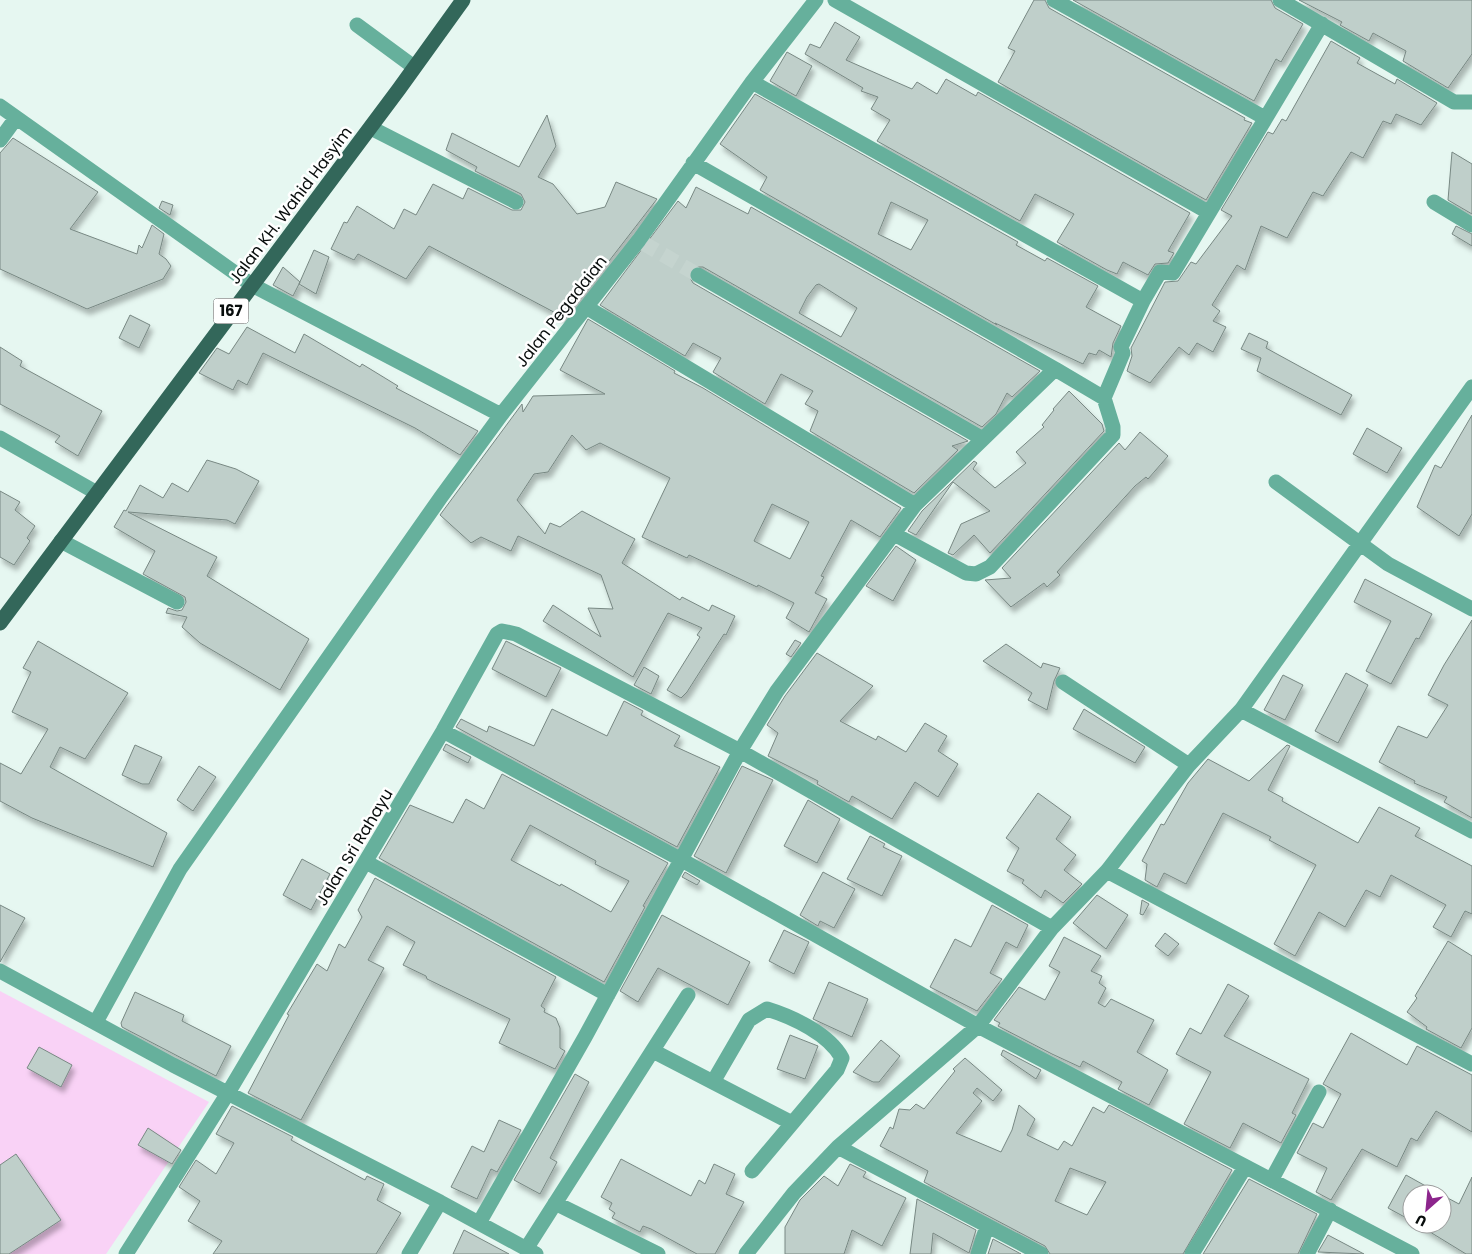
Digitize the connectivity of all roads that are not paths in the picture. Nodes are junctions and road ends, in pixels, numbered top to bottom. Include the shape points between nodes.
1 (463, 0) edge
2 (816, 0) edge
3 (835, 0) edge
4 (1054, 0) edge
5 (1280, 0) edge
6 (1322, 24) junction
7 (356, 25) dead end
8 (414, 68) junction
9 (752, 82) junction
10 (1472, 102) edge
11 (0, 106) edge
12 (16, 118) junction
13 (1265, 118) junction
14 (371, 128) junction
15 (0, 140) edge
16 (693, 163) junction
17 (516, 202) dead end
18 (1434, 202) dead end
19 (1208, 212) junction
20 (1472, 225) edge
21 (698, 275) tunnel mouth
22 (252, 284) junction
23 (1143, 301) junction
24 (586, 307) junction
25 (1055, 369) junction
26 (1472, 387) edge
27 (1104, 398) junction
28 (501, 415) junction
29 (0, 438) edge
30 (983, 439) junction
31 (1276, 482) dead end
32 (97, 493) junction
33 (915, 506) junction
34 (894, 534) junction
35 (61, 541) junction
36 (1360, 543) junction
37 (177, 602) dead end
38 (1472, 609) edge
39 (0, 623) edge
40 (1063, 682) dead end
41 (1241, 710) junction
42 (443, 731) junction
43 (740, 751) junction
44 (1189, 765) junction
45 (1472, 831) edge
46 (680, 859) junction
47 (366, 862) junction
48 (1107, 870) junction
49 (1052, 928) junction
50 (0, 971) edge
51 (608, 995) junction
52 (688, 995) dead end
53 (96, 1022) junction
54 (978, 1026) junction
55 (653, 1051) junction
56 (1472, 1064) edge
57 (713, 1082) junction
58 (228, 1092) junction
59 (1319, 1092) dead end
60 (792, 1123) junction
61 (838, 1147) junction
62 (1245, 1166) junction
63 (752, 1171) dead end
64 (1272, 1179) junction
65 (440, 1202) junction
66 (555, 1204) junction
67 (1330, 1210) junction
68 (479, 1223) junction
69 (988, 1226) junction
70 (531, 1251) edge
71 (126, 1254) edge
72 (409, 1254) edge
73 (658, 1254) edge
74 (746, 1254) edge
75 (978, 1254) edge
76 (1041, 1254) edge
77 (1192, 1254) edge
78 (1306, 1254) edge
79 (1412, 1254) edge

1 - 8 main road, Jalan KH. Wahid Hasyim / 167
2 - 9 street, Jalan Pegadaian
3 - 19 street
4 - 13 street
5 - 6 street
6 - 10 street via 1454,102
6 - 13 street
7 - 8 street
8 - 14 main road, Jalan KH. Wahid Hasyim / 167
9 - 16 street, Jalan Pegadaian
9 - 23 street
11 - 12 street
12 - 15 street
12 - 22 street
13 - 19 street
14 - 17 street
14 - 22 main road, Jalan KH. Wahid Hasyim / 167
16 - 24 street, Jalan Pegadaian via 641,242
16 - 25 street
18 - 20 street
19 - 23 street via 1173,273 1160,272
21 - 30 street
22 - 28 street
22 - 32 main road, Jalan KH. Wahid Hasyim / 167
23 - 27 street via 1120,347 1123,353
24 - 28 street, Jalan Pegadaian
24 - 33 street
25 - 27 street
25 - 30 street
26 - 36 street
27 - 34 street via 1113,435 990,567 976,574 966,573
28 - 53 street, Jalan Pegadaian via 180,869
29 - 32 street
30 - 33 street
31 - 36 street
32 - 35 main road, Jalan KH. Wahid Hasyim / 167
33 - 34 street
34 - 43 street via 777,691
35 - 37 street
35 - 39 main road, Jalan KH. Wahid Hasyim / 167
36 - 38 street via 1388,564
36 - 41 street
40 - 44 street
41 - 44 street
41 - 45 street
42 - 43 street, Jalan Sri Rahayu via 496,634 506,631
42 - 46 street
42 - 47 street, Jalan Sri Rahayu
43 - 46 street
43 - 49 street
44 - 48 street
46 - 51 street
46 - 54 street
47 - 51 street
47 - 58 street, Jalan Sri Rahayu
48 - 49 street
48 - 56 street
49 - 54 street
50 - 53 street
51 - 68 street
52 - 55 street
53 - 58 street
54 - 61 street
54 - 62 street
55 - 57 street
55 - 66 street
57 - 60 street
57 - 60 street via 749,1020 767,1009 783,1014 836,1047 842,1058 837,1070
58 - 65 street
58 - 71 street, Jalan Sri Rahayu
59 - 64 street
60 - 63 street
61 - 69 street
61 - 74 street via 794,1194
62 - 64 street
62 - 77 street
64 - 67 street
65 - 68 street
65 - 72 street
66 - 70 street
66 - 73 street
67 - 78 street
67 - 79 street
68 - 70 street
69 - 75 street
69 - 76 street

